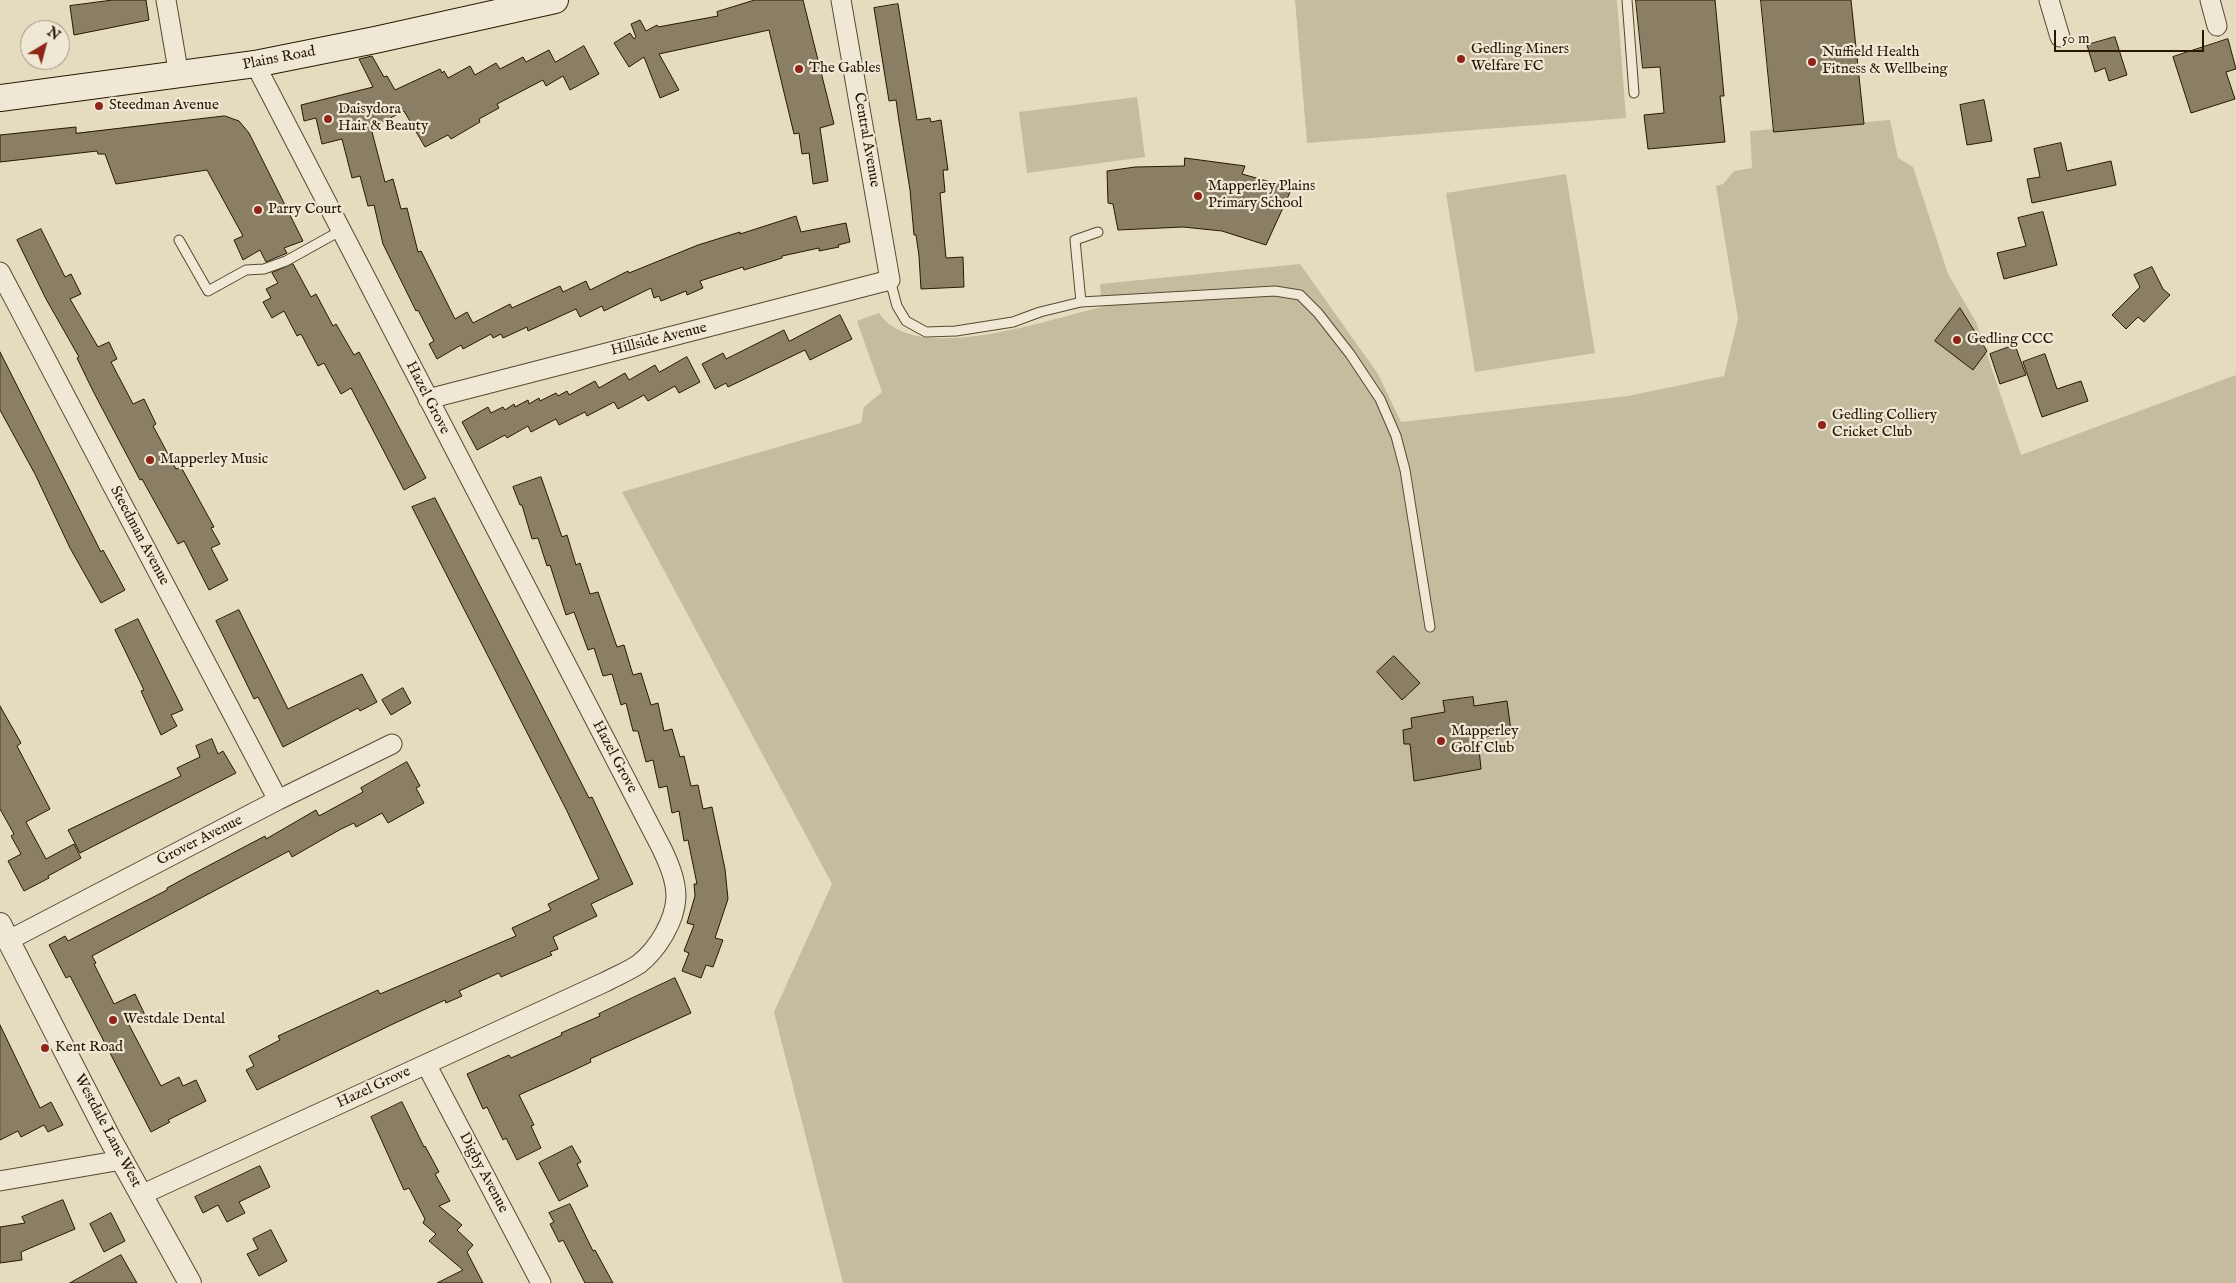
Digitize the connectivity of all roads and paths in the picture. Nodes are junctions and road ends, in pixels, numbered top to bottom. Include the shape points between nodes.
1 (166, 0) edge
2 (555, 0) edge
3 (842, 0) edge
4 (1627, 0) edge
5 (2049, 0) edge
6 (2210, 0) edge
7 (2217, 26) dead end
8 (2060, 37) dead end
9 (255, 64) junction
10 (179, 76) junction
11 (1634, 93) dead end
12 (0, 98) edge
13 (340, 231) junction
14 (1098, 232) dead end
15 (179, 240) dead end
16 (0, 272) edge
17 (890, 280) junction
18 (1081, 302) junction
19 (428, 399) junction
20 (1430, 627) dead end
21 (392, 744) dead end
22 (278, 800) junction
23 (4, 932) edge
24 (426, 1064) junction
25 (122, 1160) junction
26 (0, 1181) edge
27 (141, 1195) junction
28 (190, 1283) edge
29 (541, 1283) edge

1 - 10 street
2 - 9 main road, Plains Road
3 - 17 street, Central Avenue
4 - 11 lane
5 - 8 street
6 - 7 street
9 - 10 main road, Plains Road
9 - 13 street, Hazel Grove
10 - 12 main road, Plains Road
13 - 15 lane via 286,261 264,269 246,270 208,291
13 - 19 street, Hazel Grove
14 - 18 lane via 1075,240
16 - 22 street, Steedman Avenue
17 - 18 lane via 897,306 906,320 926,332 1013,322
17 - 19 street, Hillside Avenue
18 - 20 lane via 1275,291 1300,295 1350,354 1380,399 1396,436
19 - 24 street, Hazel Grove via 662,849 672,871 676,898 671,920 658,943 639,964
21 - 22 street, Grover Avenue
22 - 23 street, Grover Avenue
23 - 25 street, Westdale Lane West
24 - 27 street, Hazel Grove
24 - 29 street, Digby Avenue
25 - 26 street
25 - 27 street, Westdale Lane West
27 - 28 street, Westdale Lane West

